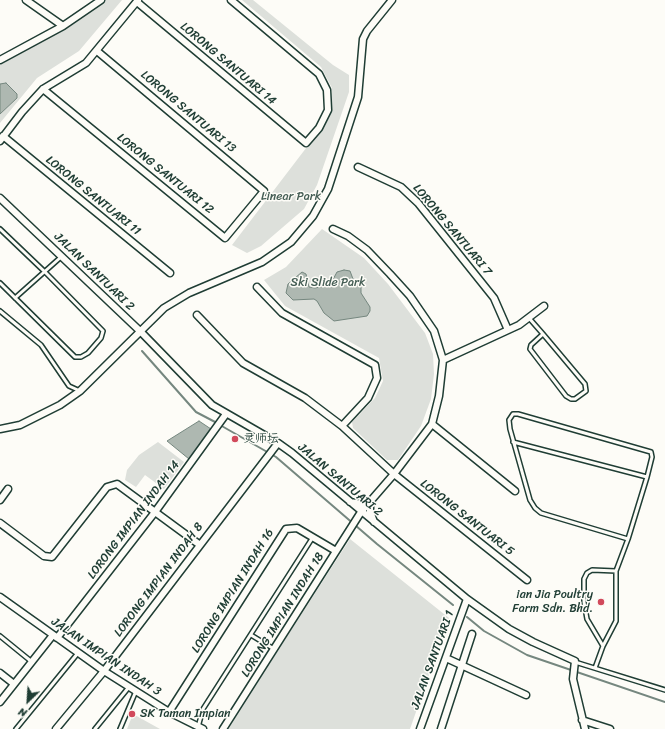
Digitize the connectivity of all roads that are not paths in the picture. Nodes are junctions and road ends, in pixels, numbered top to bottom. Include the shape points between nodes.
1 (26, 0) edge
2 (101, 0) edge
3 (231, 0) edge
4 (392, 0) edge
5 (138, 1) edge
6 (63, 26) junction
7 (97, 51) junction
8 (2, 57) edge
9 (44, 89) junction
10 (2, 138) edge
11 (358, 167) dead end
12 (264, 191) joint
13 (0, 198) edge
14 (0, 229) edge
15 (333, 229) dead end
16 (62, 256) junction
17 (46, 272) junction
18 (170, 273) dead end
19 (0, 283) edge
20 (257, 287) dead end
21 (15, 298) junction
22 (544, 306) dead end
23 (0, 311) edge
24 (197, 314) dead end
25 (529, 318) junction
26 (508, 330) junction
27 (141, 332) junction
28 (543, 334) junction
29 (444, 360) junction
30 (80, 391) junction
31 (225, 417) junction
32 (432, 424) junction
33 (342, 426) junction
34 (0, 429) edge
35 (513, 442) junction
36 (276, 445) junction
37 (394, 474) junction
38 (647, 477) junction
39 (8, 489) dead end
40 (514, 491) dead end
41 (0, 500) edge
42 (348, 501) junction
43 (370, 502) junction
44 (155, 512) junction
45 (361, 512) junction
46 (0, 523) edge
47 (375, 524) junction
48 (313, 537) junction
49 (628, 538) junction
50 (200, 545) junction
51 (336, 551) junction
52 (616, 571) junction
53 (527, 580) dead end
54 (0, 598) edge
55 (467, 598) junction
56 (472, 634) dead end
57 (251, 635) junction
58 (0, 636) edge
59 (55, 637) junction
60 (603, 646) junction
61 (274, 650) junction
62 (78, 653) junction
63 (446, 658) junction
64 (32, 662) junction
65 (574, 664) junction
66 (462, 666) junction
67 (595, 668) junction
68 (104, 671) junction
69 (0, 673) edge
70 (14, 684) junction
71 (129, 687) junction
72 (665, 690) edge
73 (136, 691) junction
74 (526, 695) dead end
75 (0, 702) edge
76 (169, 712) junction
77 (582, 720) junction
78 (190, 726) edge
79 (441, 727) edge
80 (200, 728) edge
81 (16, 729) edge
82 (56, 729) edge
83 (95, 729) edge
84 (120, 729) edge
85 (223, 729) edge
86 (420, 729) edge
87 (448, 729) edge
88 (585, 729) edge
89 (610, 729) edge

1 - 6 street
2 - 6 street
3 - 5 street, LORONG SANTUARI 14 via 319,74 327,90 328,110 319,128 306,143
4 - 27 street via 367,31 362,44 358,97 328,189 313,216 291,242 262,262 189,293 164,308
5 - 7 street
6 - 8 street
7 - 9 street via 86,63
7 - 12 street, LORONG SANTUARI 13
9 - 10 street
9 - 12 street, LORONG SANTUARI 12 via 225,238
10 - 18 street, LORONG SANTUARI 11
11 - 26 street, LORONG SANTUARI 7 via 401,187 418,203 494,298
13 - 16 street, JALAN SANTUARI 2
14 - 17 lane
15 - 29 street via 367,250 410,296 434,331
16 - 17 lane
16 - 27 street, JALAN SANTUARI 2
17 - 21 lane
17 - 21 lane via 103,331 101,338 88,353 75,357
19 - 21 lane
20 - 33 street via 282,313 375,365 377,378 368,398
22 - 25 street
23 - 30 lane via 41,345 69,386
24 - 33 street, LORONG SANTUARI 5 via 243,363 304,398
25 - 26 street
25 - 28 lane
26 - 29 street
27 - 30 street
27 - 31 street, JALAN SANTUARI 2
28 - 28 lane via 585,384 586,391 575,399 566,396 530,349
29 - 32 street
30 - 34 street via 60,405 20,425
31 - 36 street, JALAN SANTUARI 2
31 - 44 street, LORONG IMPIAN INDAH 14
32 - 37 street, LORONG IMPIAN INDAH 18
32 - 40 street
33 - 37 street, LORONG SANTUARI 5
35 - 38 lane
35 - 38 lane via 509,420 513,414 518,414 651,452
35 - 49 lane via 530,500 540,513
36 - 42 street, JALAN SANTUARI 2
36 - 50 street, LORONG IMPIAN INDAH 8
37 - 43 street, LORONG IMPIAN INDAH 18
37 - 53 street, LORONG SANTUARI 5
38 - 49 lane
39 - 41 street
42 - 43 street via 362,504
42 - 45 street, JALAN SANTUARI 2
43 - 45 street, LORONG IMPIAN INDAH 18
43 - 47 street
44 - 46 street via 117,484 107,487 52,557 44,556
44 - 50 street
44 - 59 street, LORONG IMPIAN INDAH 14
45 - 47 street, JALAN SANTUARI 2
45 - 51 street, LORONG IMPIAN INDAH 18
47 - 55 street, JALAN SANTUARI 2
48 - 51 street, LORONG IMPIAN INDAH 16
48 - 57 lane
48 - 76 street, LORONG IMPIAN INDAH 16 via 297,528 286,529
49 - 52 lane
50 - 68 street, LORONG IMPIAN INDAH 8
51 - 61 street, LORONG IMPIAN INDAH 18
52 - 60 lane via 616,622
52 - 60 lane via 592,570 584,579 587,619
54 - 59 street, JALAN IMPIAN INDAH 3
55 - 63 street, JALAN SANTUARI 1
55 - 65 street, JALAN SANTUARI 2 via 510,629
56 - 66 street
57 - 61 lane
57 - 80 lane via 203,710
58 - 64 lane
59 - 62 street, JALAN IMPIAN INDAH 3
59 - 64 street, LORONG IMPIAN INDAH 14
60 - 67 lane
61 - 85 street, LORONG IMPIAN INDAH 18
62 - 68 street, JALAN IMPIAN INDAH 3
62 - 81 lane
63 - 66 street
63 - 86 street, JALAN SANTUARI 1
64 - 70 street, LORONG IMPIAN INDAH 14
65 - 67 lane
65 - 77 street via 572,679
66 - 74 street
66 - 79 street
67 - 72 lane
68 - 71 street, JALAN IMPIAN INDAH 3
68 - 82 street, LORONG IMPIAN INDAH 8
69 - 70 street
70 - 75 street, LORONG IMPIAN INDAH 14
71 - 73 street, JALAN IMPIAN INDAH 3
71 - 83 lane
73 - 76 street, JALAN IMPIAN INDAH 3
73 - 84 lane
76 - 78 street, JALAN IMPIAN INDAH 3
77 - 88 street
77 - 89 street
78 - 80 street, JALAN IMPIAN INDAH 3
79 - 87 street

